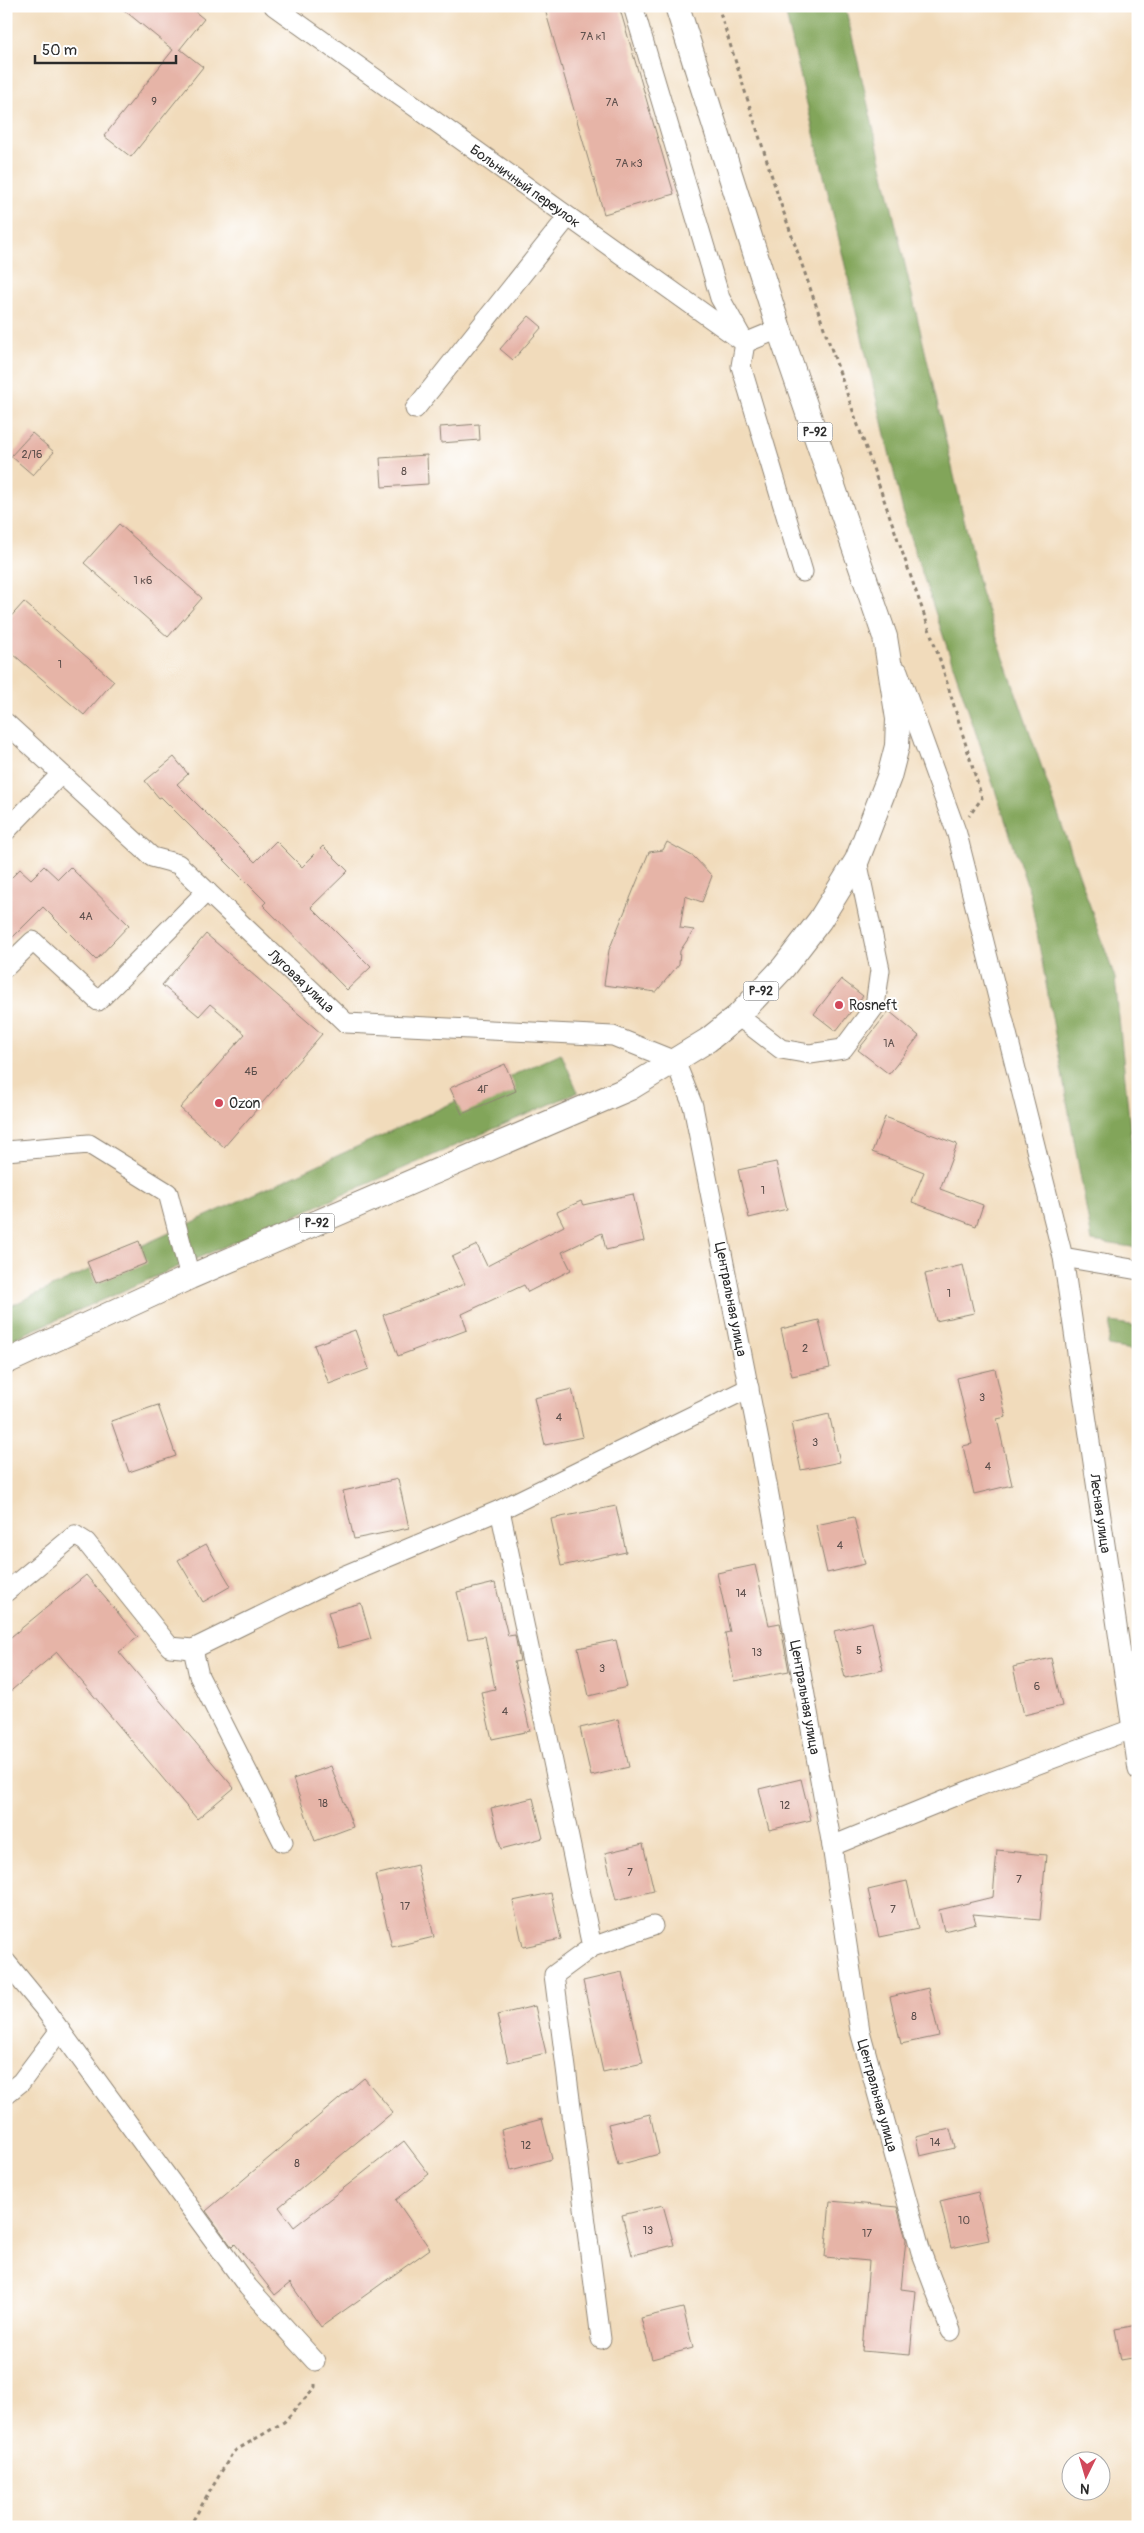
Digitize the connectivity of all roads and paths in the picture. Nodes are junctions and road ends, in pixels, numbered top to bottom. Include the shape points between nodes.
1 (274, 6) edge
2 (633, 6) edge
3 (678, 6) edge
4 (718, 6) edge
5 (567, 218) junction
6 (780, 329) junction
7 (745, 344) junction
8 (415, 409) dead end
9 (803, 572) dead end
10 (885, 637) junction
11 (6, 723) edge
12 (61, 774) junction
13 (6, 832) edge
14 (958, 834) junction
15 (857, 860) junction
16 (207, 891) junction
17 (6, 967) edge
18 (738, 1016) junction
19 (675, 1061) junction
20 (6, 1151) edge
21 (1063, 1258) junction
22 (1138, 1270) edge
23 (190, 1277) junction
24 (6, 1362) edge
25 (748, 1388) junction
26 (500, 1510) junction
27 (6, 1592) edge
28 (193, 1649) junction
29 (1132, 1729) junction
30 (1138, 1770) edge
31 (283, 1842) dead end
32 (832, 1846) junction
33 (653, 1926) dead end
34 (592, 1947) junction
35 (6, 1962) edge
36 (60, 2030) junction
37 (6, 2094) edge
38 (951, 2332) dead end
39 (600, 2339) dead end
40 (315, 2362) joint
41 (189, 2527) edge

1 - 5 street, Больничный переулок
2 - 7 street via 720,298
3 - 6 main road, Р-92
4 - 14 path via 779,199 941,663 982,798
5 - 7 street, Больничный переулок
5 - 8 street
6 - 7 street
6 - 10 main road, Р-92
7 - 9 street via 741,366
10 - 14 street, Лесная улица
10 - 15 main road, Р-92 via 898,719 897,746 889,777
11 - 12 street, Луговая улица
12 - 13 street
12 - 16 street, Луговая улица via 152,857 178,864
14 - 21 street, Лесная улица
15 - 18 main road, Р-92 via 820,920 783,968
15 - 18 street via 880,970 875,1006 844,1049 810,1054 781,1049
16 - 17 street via 98,1001 33,941
16 - 19 street, Луговая улица via 346,1023 613,1036
18 - 19 main road, Р-92
19 - 23 main road, Р-92 via 630,1088
19 - 25 street, Центральная улица via 692,1106
20 - 23 street via 89,1144 168,1193
21 - 22 street
21 - 29 street, Лесная улица
23 - 24 main road, Р-92
25 - 26 street
25 - 32 street, Центральная улица
26 - 28 street via 336,1580
26 - 34 street
27 - 28 street via 75,1535 86,1542 170,1647
28 - 31 street via 199,1676
29 - 30 street, Лесная улица
29 - 32 street
32 - 38 street, Центральная улица via 860,2032 921,2252
33 - 34 street
34 - 39 street via 554,1974
35 - 36 street
36 - 37 street via 21,2082
36 - 40 street via 248,2287
40 - 41 path via 316,2388 284,2422 233,2452

